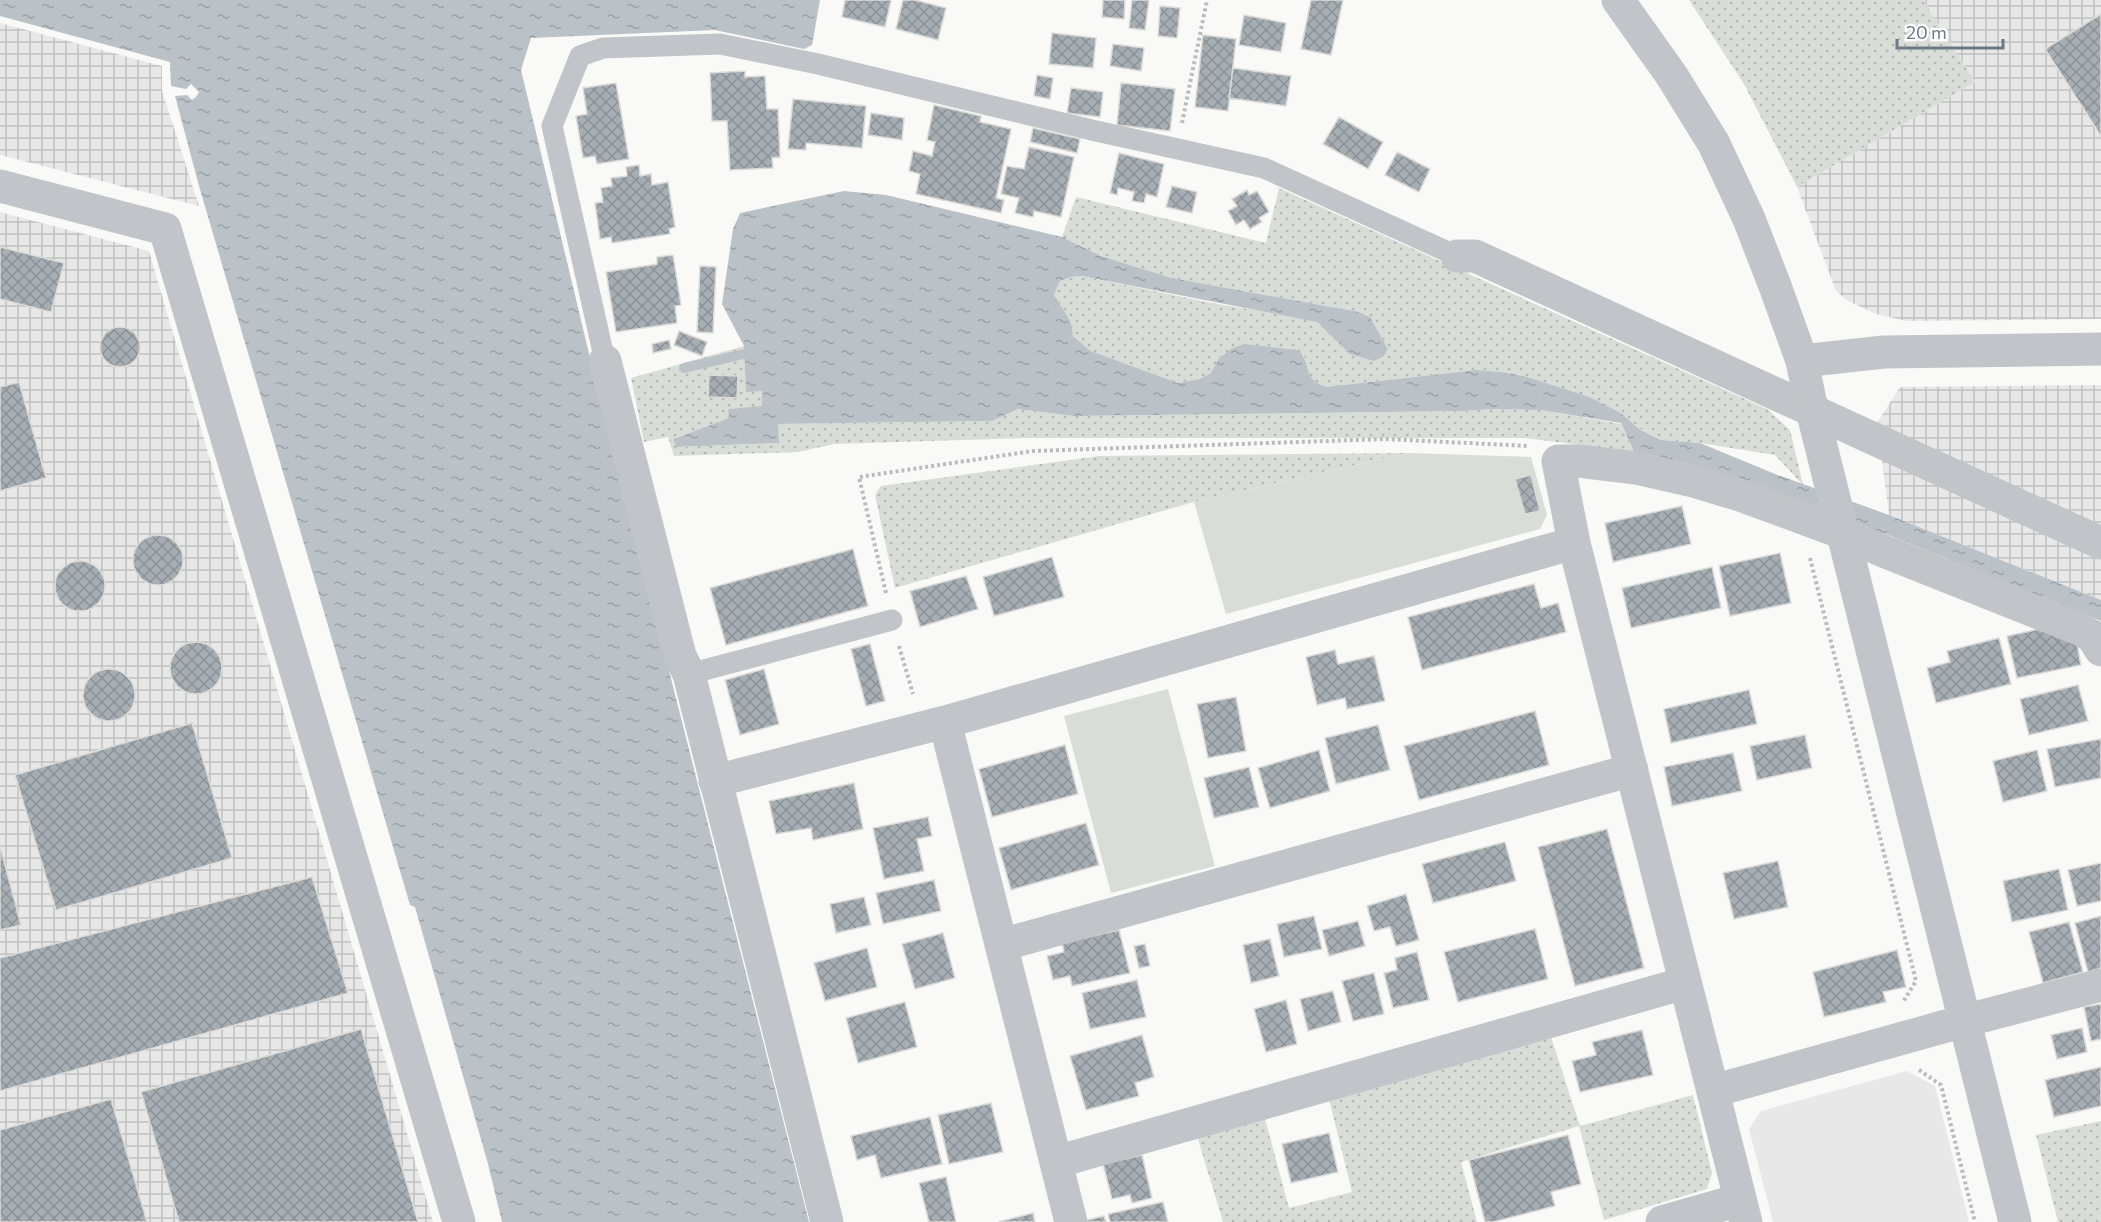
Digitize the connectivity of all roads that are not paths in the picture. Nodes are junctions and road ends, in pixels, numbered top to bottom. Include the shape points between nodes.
1 (1618, 0) edge
2 (0, 186) edge
3 (1457, 256) joint
4 (2101, 349) edge
5 (605, 360) joint
6 (1802, 361) junction
7 (1812, 410) junction
8 (1842, 532) junction
9 (1574, 543) junction
10 (2101, 543) edge
11 (892, 620) road end
12 (2101, 650) edge
13 (689, 674) junction
14 (945, 722) junction
15 (1632, 770) junction
16 (715, 781) junction
17 (1001, 945) junction
18 (1685, 983) junction
19 (2101, 985) edge
20 (1964, 1020) junction
21 (1713, 1091) junction
22 (1056, 1162) junction
23 (1743, 1211) edge
24 (459, 1222) edge
25 (827, 1222) edge
26 (1071, 1222) edge
27 (1662, 1222) edge
28 (2015, 1222) edge

1 - 6 street via 1714,144 1749,219
2 - 24 street via 165,229
3 - 5 lane via 1264,168 720,44 603,48 580,56 552,126
3 - 7 street via 1475,256
4 - 6 street via 1884,352
5 - 13 street via 680,656
6 - 7 street
7 - 8 street
7 - 10 street
8 - 9 street via 1659,473 1558,461
8 - 12 street via 2079,629 2092,636
8 - 20 street
9 - 14 street
9 - 15 street
11 - 13 lane
13 - 16 street
14 - 16 street
14 - 17 street
15 - 17 street
15 - 18 street
16 - 25 street
17 - 22 street
18 - 21 street
18 - 22 street
19 - 20 street
20 - 21 street
20 - 28 street
21 - 23 street
22 - 26 street
23 - 27 street

